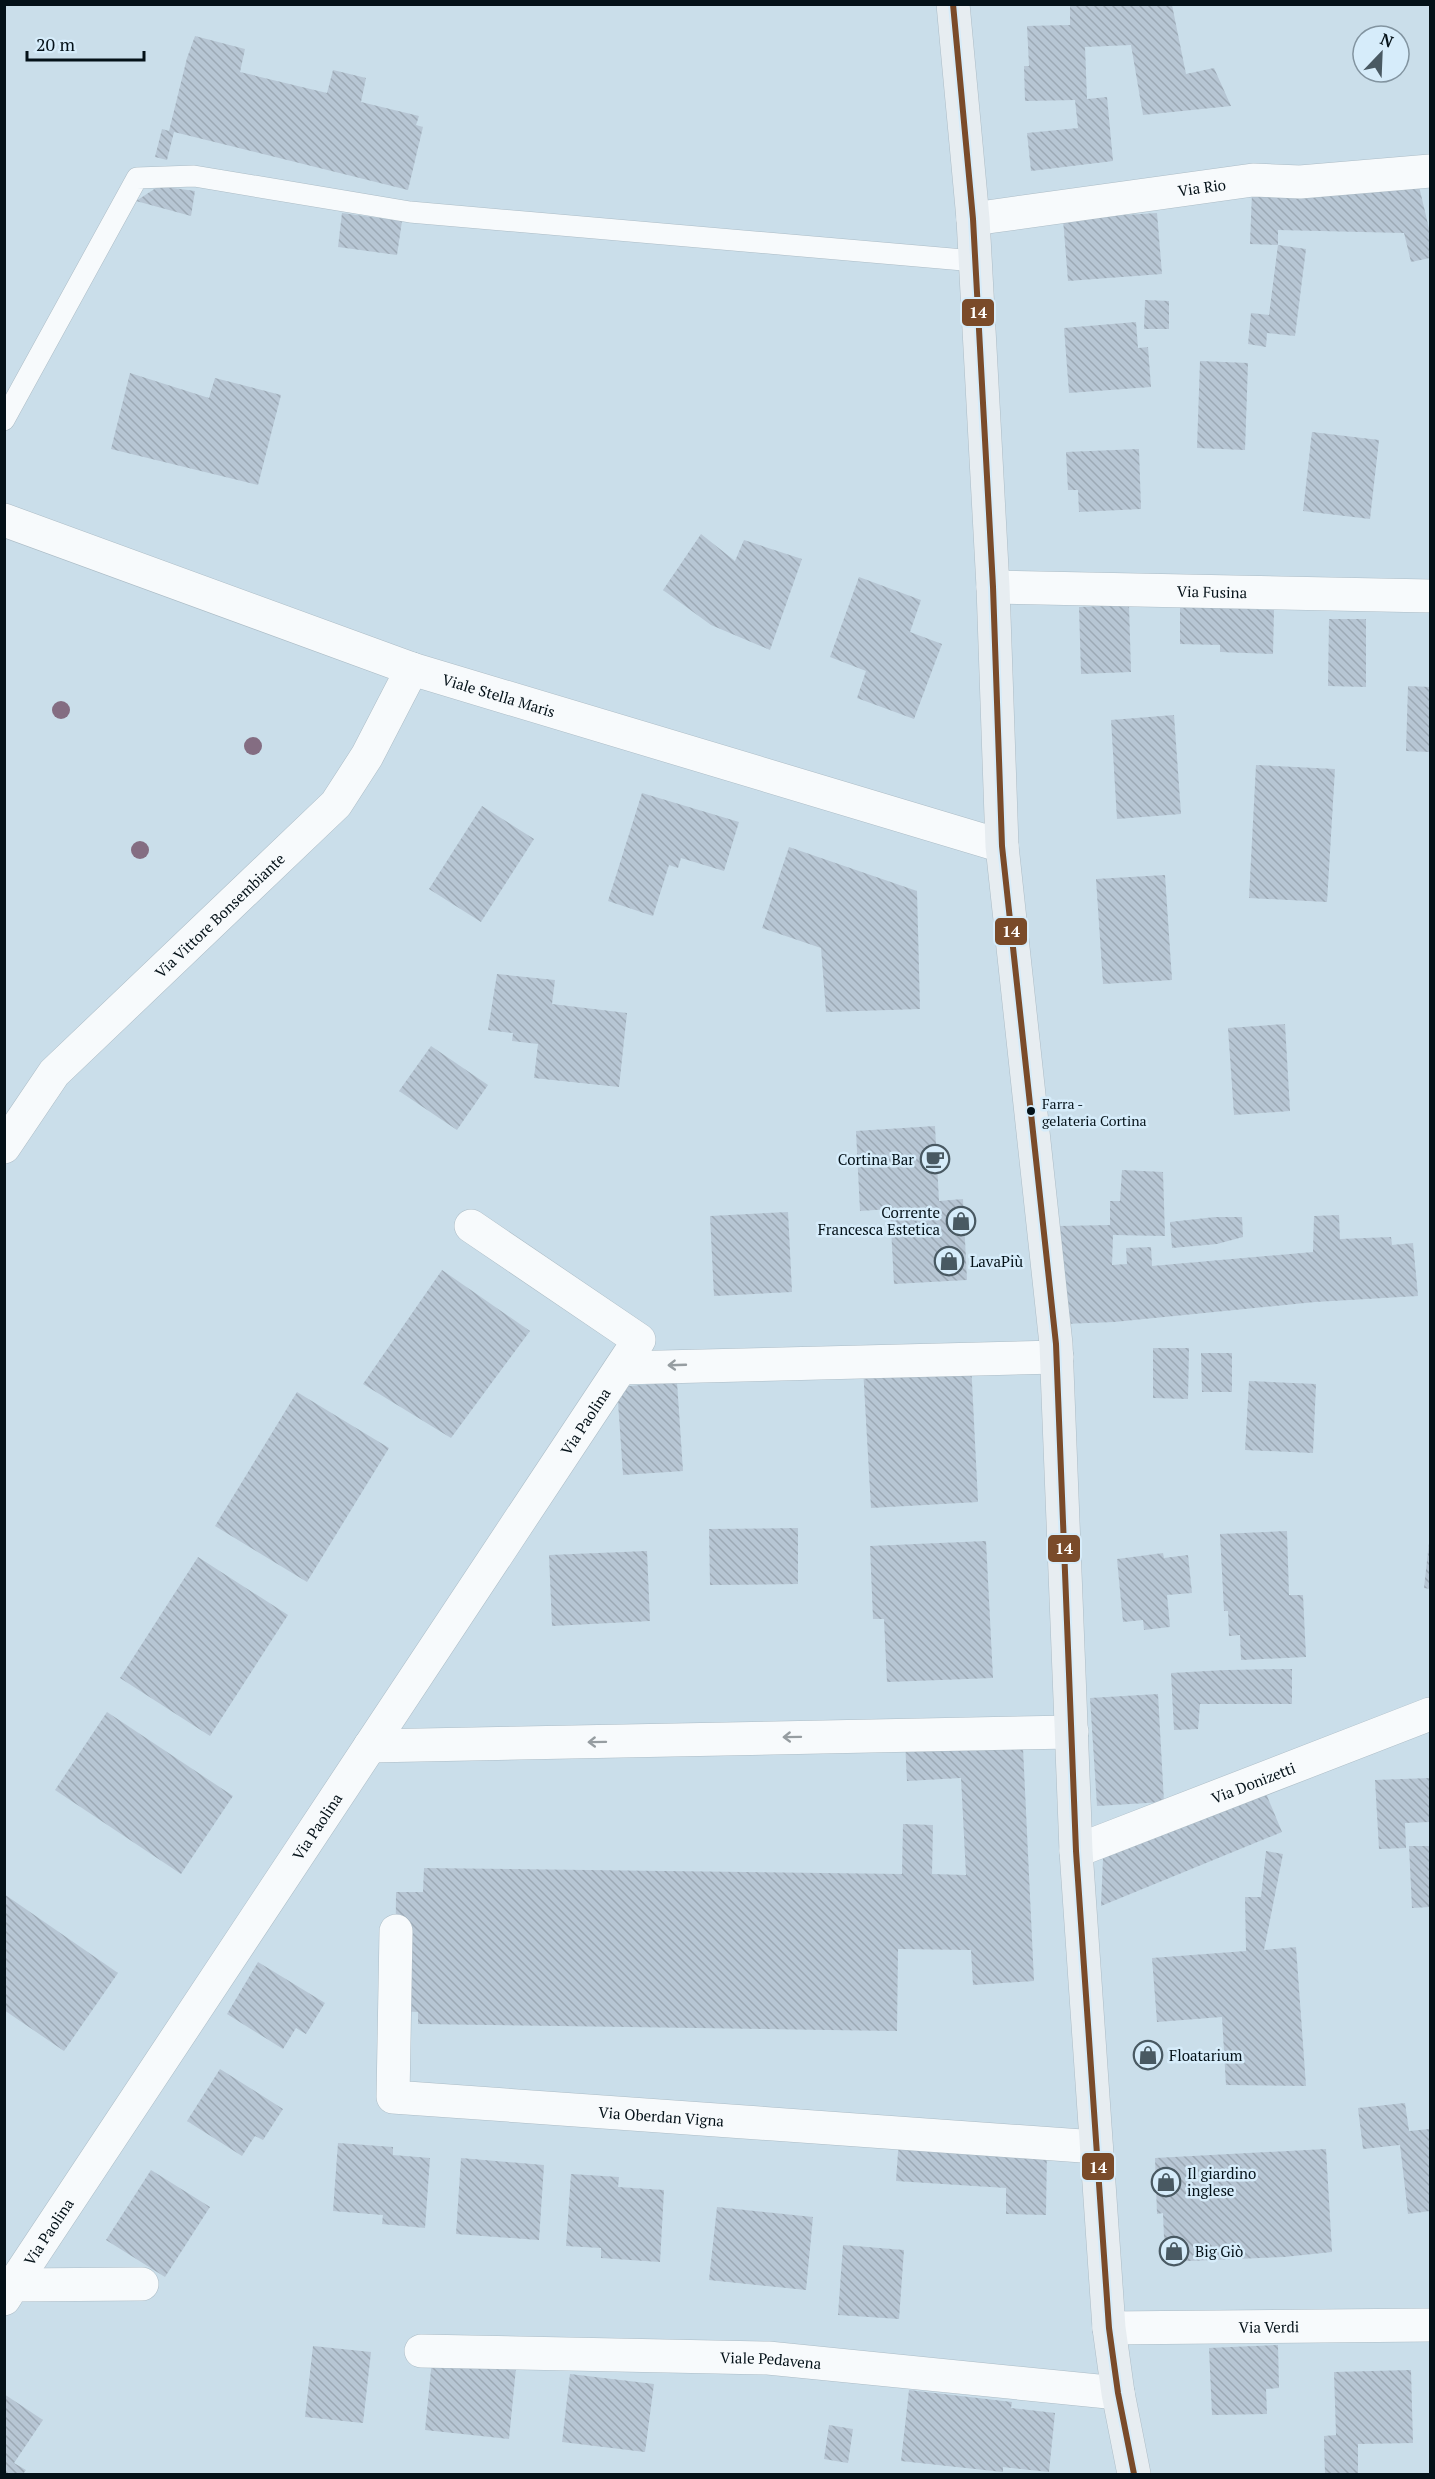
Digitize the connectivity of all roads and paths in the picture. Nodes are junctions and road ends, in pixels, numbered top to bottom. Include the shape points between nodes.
1 (953, 4) edge
2 (1431, 171) edge
3 (973, 219) junction
4 (975, 261) junction
5 (4, 420) edge
6 (4, 520) edge
7 (993, 587) junction
8 (1431, 596) edge
9 (412, 669) junction
10 (1002, 846) junction
11 (4, 1147) edge
12 (471, 1226) dead end
13 (1057, 1357) junction
14 (621, 1368) junction
15 (1431, 1714) edge
16 (1072, 1732) junction
17 (370, 1746) junction
18 (1076, 1851) junction
19 (396, 1932) dead end
20 (1096, 2147) junction
21 (142, 2284) dead end
22 (9, 2292) edge
23 (1431, 2325) edge
24 (1109, 2328) junction
25 (421, 2351) dead end
26 (1118, 2393) junction
27 (1134, 2475) edge

1 - 3 main road
2 - 3 street, Via Rio via 1300,182 1253,180
3 - 4 main road
4 - 5 lane via 410,212 194,176 137,178
4 - 7 main road
6 - 9 street, Viale Stella Maris
7 - 8 street, Via Fusina
7 - 10 main road
9 - 10 street, Viale Stella Maris
9 - 11 street, Via Vittore Bonsembiante via 368,756 336,804 54,1073
10 - 13 main road
12 - 14 street, Via Paolina via 639,1340
13 -> 14 street
13 - 16 main road
14 - 17 street, Via Paolina
15 - 18 street, Via Donizetti
16 -> 17 street
16 - 18 main road
17 - 22 street, Via Paolina
18 - 20 main road
19 - 20 street, Via Oberdan Vigna via 393,2097
20 - 24 main road
21 - 22 street, Via Paolina
23 - 24 street, Via Verdi
24 - 26 main road
25 - 26 street, Viale Pedavena via 768,2358
26 - 27 main road

